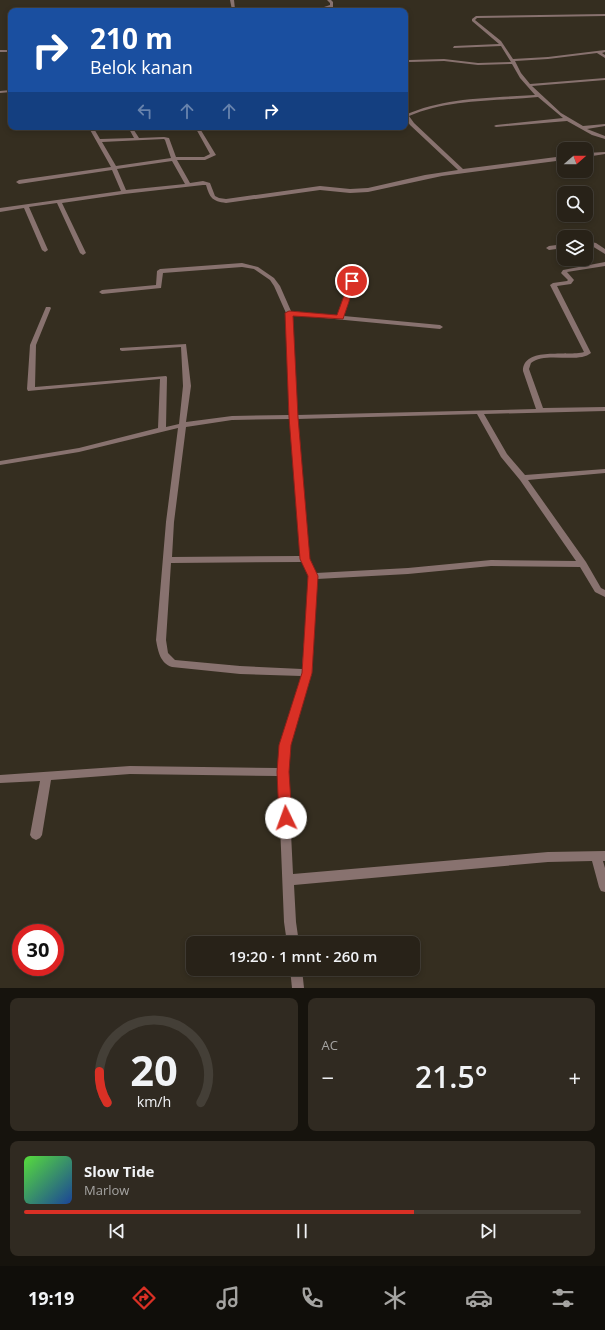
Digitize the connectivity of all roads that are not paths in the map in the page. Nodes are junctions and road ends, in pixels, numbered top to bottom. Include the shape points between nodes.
1 (329, 0) edge
2 (328, 8) edge
3 (605, 15) edge
4 (502, 45) junction
5 (454, 47) dead end
6 (605, 51) edge
7 (598, 52) junction
8 (605, 57) edge
9 (410, 61) dead end
10 (512, 61) junction
11 (605, 79) edge
12 (529, 85) junction
13 (539, 96) junction
14 (408, 115) edge
15 (408, 119) edge
16 (569, 119) junction
17 (605, 125) edge
18 (496, 126) dead end
19 (582, 128) junction
20 (92, 130) edge
21 (132, 130) edge
22 (198, 130) edge
23 (605, 138) edge
24 (138, 140) junction
25 (98, 141) junction
26 (605, 153) edge
27 (593, 154) edge
28 (174, 159) junction
29 (557, 159) edge
30 (114, 168) junction
31 (462, 171) junction
32 (19, 182) dead end
33 (188, 185) junction
34 (124, 192) junction
35 (59, 201) junction
36 (26, 206) junction
37 (0, 210) edge
38 (593, 244) edge
39 (557, 247) edge
40 (549, 248) dead end
41 (45, 250) dead end
42 (605, 252) edge
43 (83, 253) dead end
44 (605, 264) edge
45 (352, 281) dead end
46 (102, 292) dead end
47 (48, 308) dead end
48 (289, 313) junction
49 (340, 318) junction
50 (440, 327) dead end
51 (122, 349) dead end
52 (605, 409) edge
53 (540, 411) junction
54 (480, 413) junction
55 (294, 417) junction
56 (182, 425) junction
57 (162, 430) junction
58 (0, 463) edge
59 (605, 471) edge
60 (523, 478) junction
61 (305, 559) junction
62 (167, 560) junction
63 (583, 564) junction
64 (313, 576) junction
65 (605, 594) edge
66 (307, 673) junction
67 (283, 772) junction
68 (46, 776) junction
69 (0, 779) edge
70 (36, 835) dead end
71 (601, 856) edge
72 (288, 880) junction
73 (605, 887) edge
74 (292, 936) edge
75 (297, 976) edge
76 (298, 988) edge

1 - 2 street via 332,6
3 - 4 street via 474,18 473,20
4 - 5 street
4 - 10 street
6 - 7 street
7 - 8 street
7 - 10 street
9 - 10 street via 444,60 478,64
10 - 12 street
11 - 12 street
12 - 13 street
13 - 14 street via 450,103 422,109
13 - 16 street
15 - 31 street
16 - 18 street
16 - 19 street
17 - 19 street
19 - 23 street
20 - 25 street
21 - 24 street
22 - 28 street via 213,155 205,158
24 - 25 street
24 - 28 street via 167,139
25 - 30 street
26 - 27 street
28 - 30 street
28 - 33 street
29 - 31 street
30 - 32 street
30 - 34 street
31 - 33 street via 360,191 320,188 226,201 213,199 206,183
33 - 34 street
34 - 35 street
35 - 36 street
35 - 43 street
36 - 37 street
36 - 41 street
38 - 42 street
39 - 40 street
44 - 53 street via 564,271 571,280 569,283 553,285 588,353 536,357 528,361 526,371
45 - 49 street
46 - 48 street via 159,287 160,270 242,265 256,268 272,279
47 - 57 street via 33,345 31,389 164,377
48 - 49 street
48 - 55 street
49 - 50 street
51 - 56 street via 184,342 187,386
52 - 53 street
53 - 54 street
54 - 55 street
54 - 60 street via 504,455
55 - 56 street via 232,418
55 - 61 street
56 - 57 street
56 - 62 street
57 - 58 street via 78,450
59 - 60 street
60 - 63 street
61 - 62 street
61 - 64 street
62 - 66 street via 161,640 163,654 172,663
63 - 64 street via 491,563
63 - 65 street via 598,590
64 - 66 street
66 - 67 street via 285,745
67 - 68 street via 130,770
67 - 72 street
68 - 69 street
68 - 70 street
71 - 72 street via 548,857
71 - 73 street
72 - 74 street
75 - 76 street

